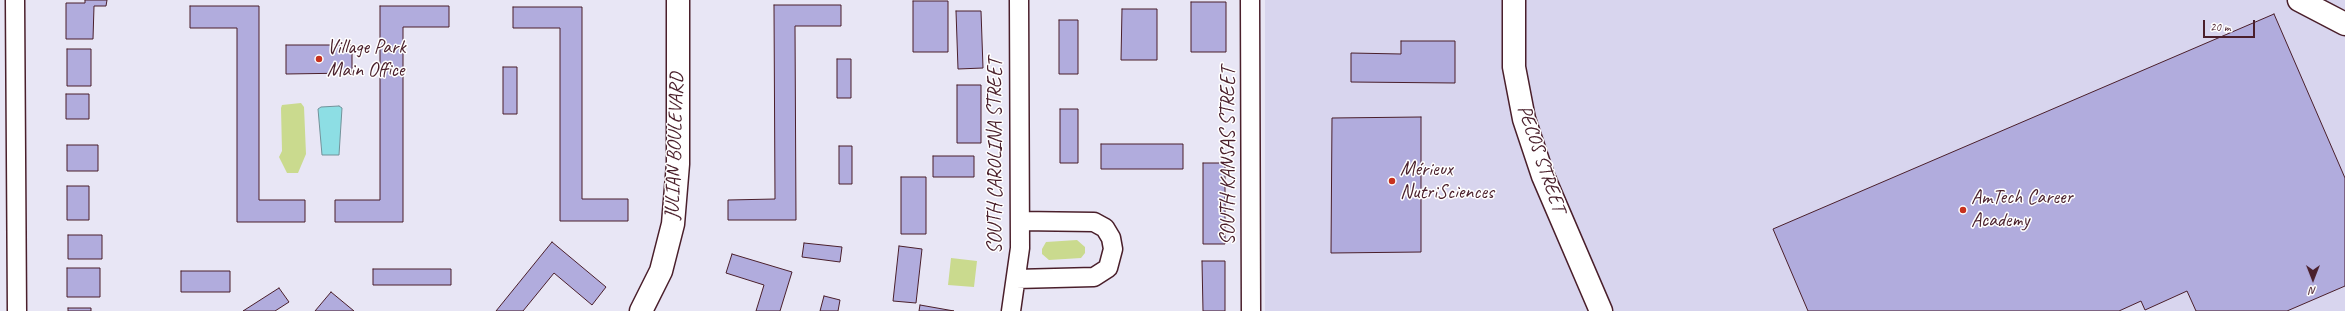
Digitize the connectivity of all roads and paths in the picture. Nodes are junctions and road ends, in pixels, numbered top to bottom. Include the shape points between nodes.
1 (15, 0) edge
2 (678, 0) edge
3 (1019, 0) edge
4 (1250, 0) edge
5 (1514, 0) edge
6 (2299, 0) edge
7 (2345, 24) edge
8 (1020, 221) junction
9 (1016, 278) junction
10 (16, 311) edge
11 (641, 311) edge
12 (1011, 311) edge
13 (1251, 311) edge
14 (1601, 311) edge

1 - 10 street
2 - 11 street, JULIAN BOULEVARD via 678,164 673,224 661,270
3 - 8 street, SOUTH CAROLINA STREET
4 - 13 street, SOUTH KANSAS STREET
5 - 14 street, PECOS STREET via 1514,67 1524,118 1543,176
6 - 7 street
8 - 9 street, SOUTH CAROLINA STREET
8 - 9 street via 1094,222 1105,228 1111,238 1113,249 1108,268 1094,276
9 - 12 street, SOUTH CAROLINA STREET

